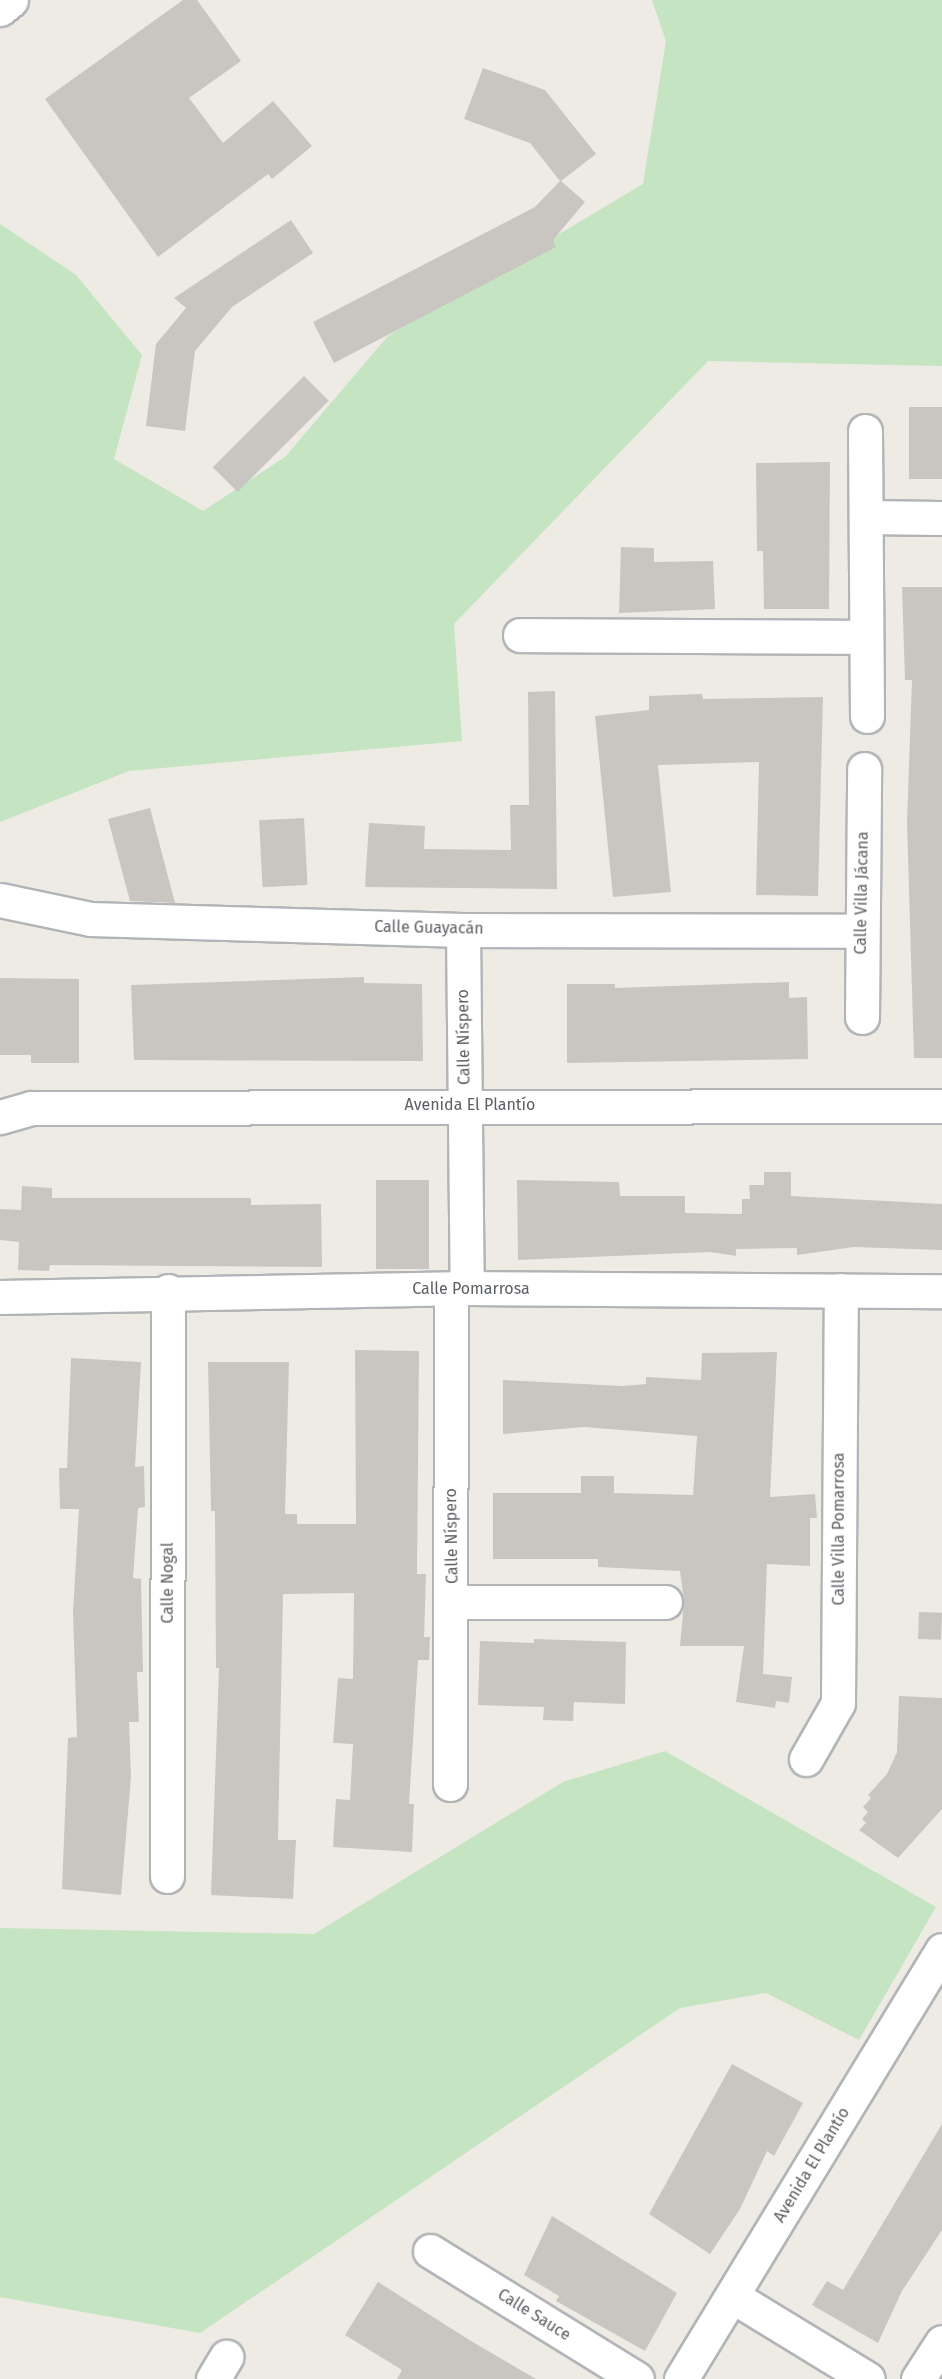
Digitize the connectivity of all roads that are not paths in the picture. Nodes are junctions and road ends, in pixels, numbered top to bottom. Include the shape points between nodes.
1 (11, 0) edge
2 (0, 9) edge
3 (865, 431) dead end
4 (866, 517) junction
5 (942, 518) edge
6 (520, 635) dead end
7 (866, 637) junction
8 (867, 716) dead end
9 (864, 769) dead end
10 (0, 900) edge
11 (463, 930) junction
12 (861, 931) junction
13 (862, 1017) dead end
14 (465, 1104) junction
15 (942, 1106) edge
16 (0, 1117) edge
17 (459, 1288) junction
18 (841, 1290) junction
19 (168, 1291) junction
20 (942, 1291) edge
21 (0, 1297) edge
22 (453, 1602) junction
23 (665, 1602) dead end
24 (806, 1759) dead end
25 (450, 1784) dead end
26 (167, 1875) dead end
27 (942, 1950) edge
28 (430, 2251) dead end
29 (732, 2296) junction
30 (942, 2342) edge
31 (637, 2379) edge
32 (681, 2379) edge
33 (868, 2379) edge
34 (918, 2379) edge

1 - 2 street
3 - 4 street
4 - 5 street
4 - 7 street
6 - 7 street
7 - 8 street
9 - 12 street, Calle Villa Jácana
10 - 11 street, Calle Guayacán via 90,919
11 - 12 street, Calle Guayacán
11 - 14 street, Calle Níspero
12 - 13 street, Calle Villa Jácana
14 - 15 street, Avenida El Plantío
14 - 16 street, Avenida El Plantío via 31,1108
14 - 17 street, Calle Níspero
17 - 18 street, Calle Pomarrosa
17 - 19 street, Calle Pomarrosa
17 - 22 street, Calle Níspero
18 - 20 street, Calle Pomarrosa
18 - 24 street, Calle Villa Pomarrosa via 838,1703
19 - 21 street, Calle Pomarrosa
19 - 26 street, Calle Nogal
22 - 23 street
22 - 25 street, Calle Níspero
27 - 29 street, Avenida El Plantío
28 - 31 street, Calle Sauce
29 - 32 street, Avenida El Plantío
29 - 33 street
30 - 34 street

